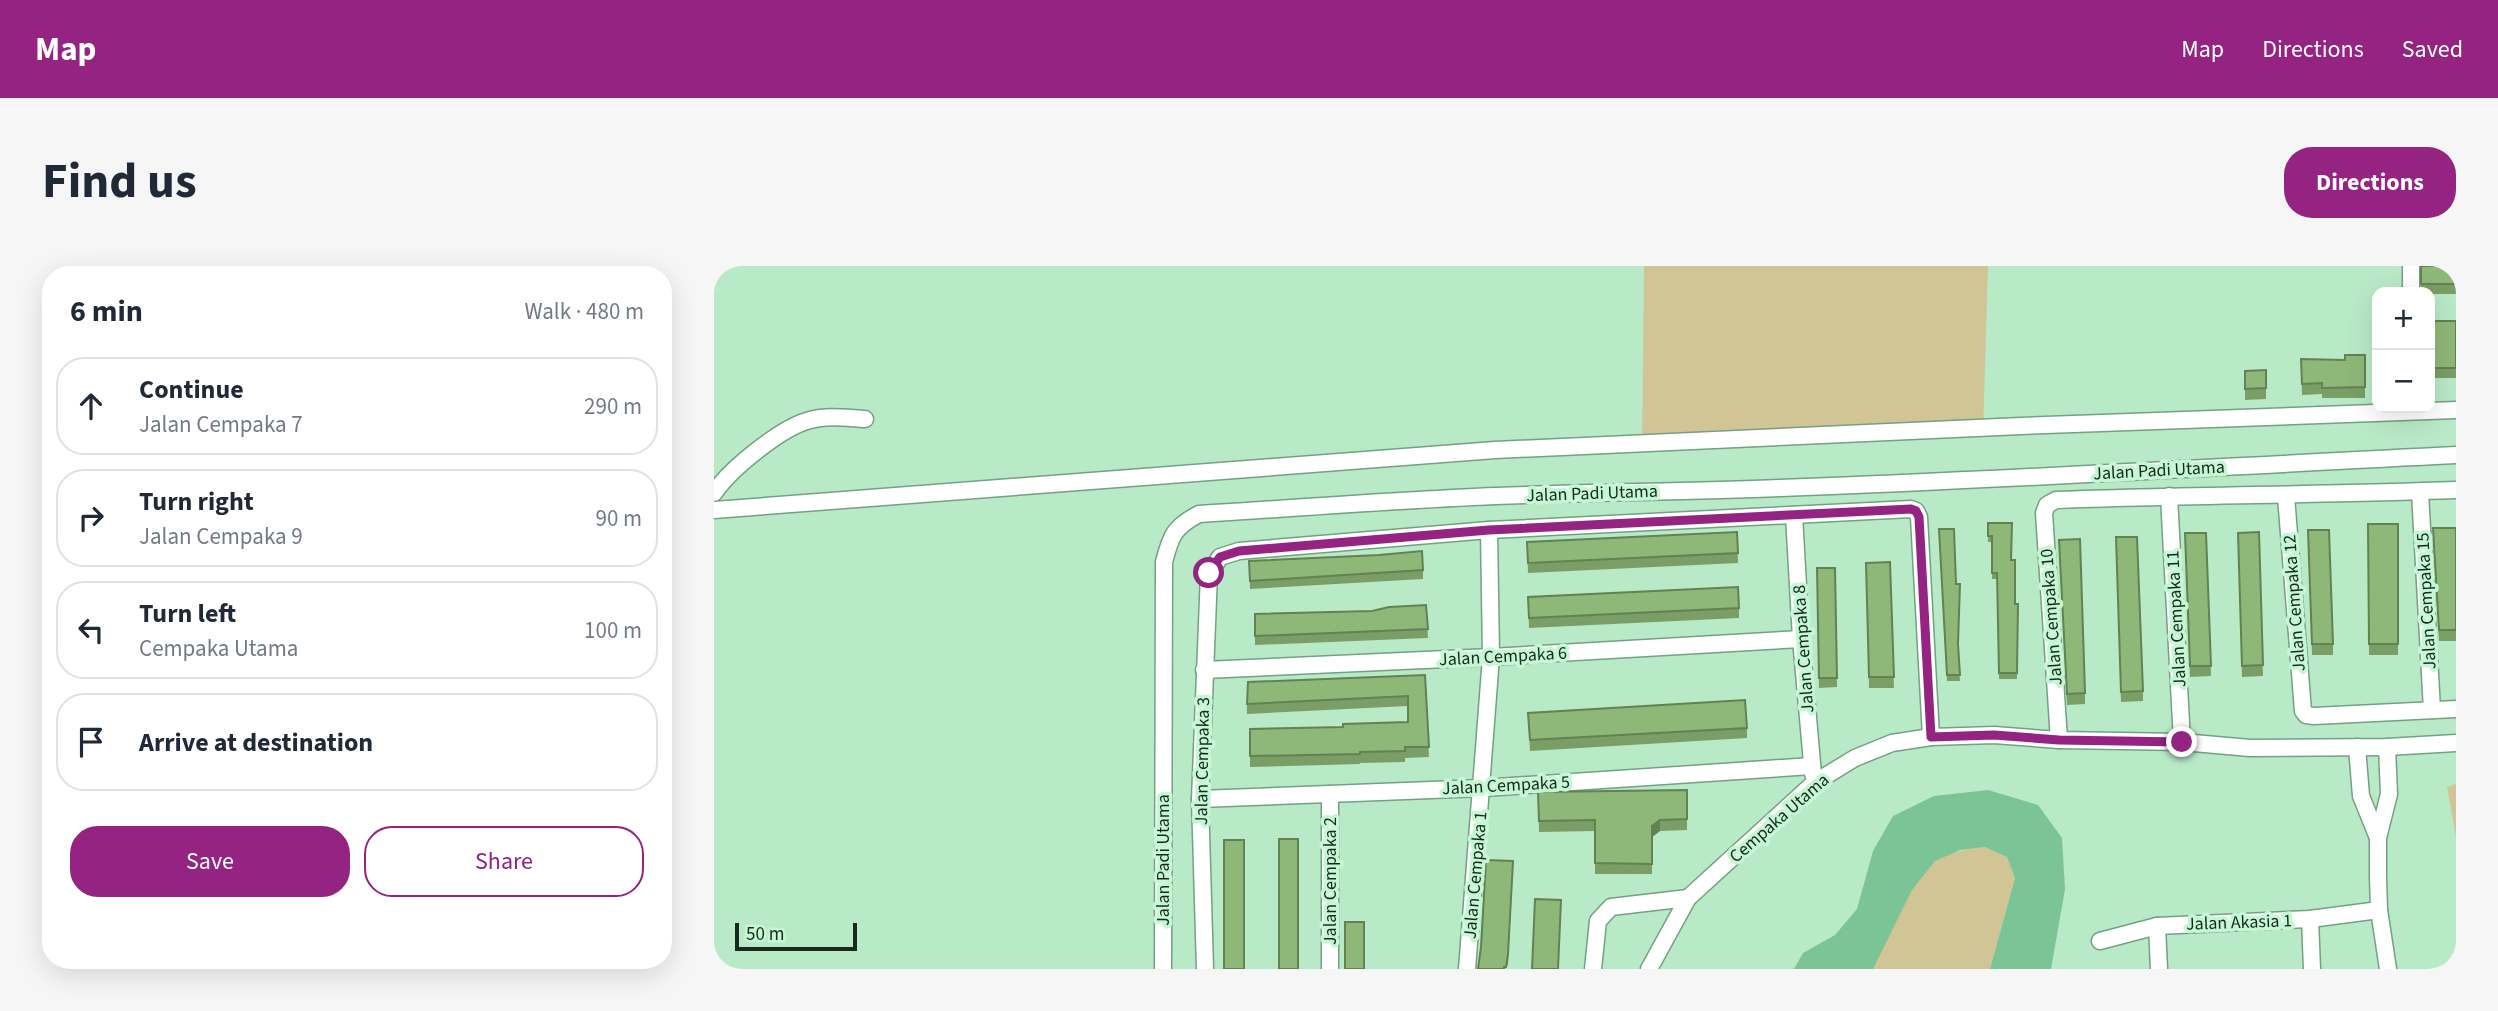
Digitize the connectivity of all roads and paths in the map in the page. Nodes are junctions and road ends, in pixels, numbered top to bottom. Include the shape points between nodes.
1 (2411, 266) edge
2 (2411, 287) edge
3 (2435, 410) edge
4 (2456, 410) edge
5 (2372, 411) edge
6 (865, 419) dead end
7 (2456, 455) edge
8 (2456, 490) edge
9 (2420, 492) junction
10 (714, 493) edge
11 (2169, 496) junction
12 (2286, 496) junction
13 (714, 510) edge
14 (1794, 515) junction
15 (1489, 530) junction
16 (1801, 639) junction
17 (1491, 657) junction
18 (1204, 670) junction
19 (2456, 709) edge
20 (2432, 710) junction
21 (1931, 737) junction
22 (2059, 740) junction
23 (2182, 742) junction
24 (2456, 743) edge
25 (2357, 747) junction
26 (2387, 747) junction
27 (1812, 766) junction
28 (1814, 783) junction
29 (1483, 788) junction
30 (1329, 794) junction
31 (1200, 799) junction
32 (2378, 838) junction
33 (1688, 898) junction
34 (2379, 910) junction
35 (2310, 919) junction
36 (2157, 926) junction
37 (2100, 942) dead end
38 (1163, 969) edge
39 (1205, 969) edge
40 (1330, 969) edge
41 (1467, 969) edge
42 (1593, 969) edge
43 (1649, 969) edge
44 (2159, 969) edge
45 (2312, 969) edge
46 (2388, 969) edge

1 - 2 street
3 - 4 street
5 - 13 street via 1495,450
6 - 10 street via 807,420 747,458
7 - 38 street, Jalan Padi Utama via 1199,513 1180,524 1164,562
8 - 9 street
9 - 12 street
9 - 20 street, Jalan Cempaka 15
11 - 12 street
11 - 22 street, Jalan Cempaka 10 via 2056,500 2047,505
11 - 23 street, Jalan Cempaka 11
12 - 20 street, Jalan Cempaka 12 via 2302,711 2314,716
14 - 15 street
14 - 16 street, Jalan Cempaka 8
14 - 21 street via 1916,511
15 - 17 street, Jalan Cempaka 1
15 - 18 street, Jalan Cempaka 3 via 1239,551 1220,557 1209,573
16 - 17 street, Jalan Cempaka 6
16 - 27 street, Jalan Cempaka 8
17 - 18 street, Jalan Cempaka 6
17 - 29 street, Jalan Cempaka 1
18 - 31 street, Jalan Cempaka 3
19 - 20 street
21 - 22 street, Cempaka Utama
21 - 28 street, Cempaka Utama via 1892,743 1855,758
22 - 23 street, Cempaka Utama
23 - 25 street, Cempaka Utama via 2250,748
24 - 26 street, Cempaka Utama
25 - 26 street, Cempaka Utama
25 - 32 street via 2361,796
26 - 32 street via 2389,794
27 - 28 street, Jalan Cempaka 8
27 - 29 street, Jalan Cempaka 5
28 - 33 street, Cempaka Utama
29 - 30 street, Jalan Cempaka 5
29 - 41 street, Jalan Cempaka 1
30 - 31 street, Jalan Cempaka 5
30 - 40 street, Jalan Cempaka 2
31 - 39 street, Jalan Cempaka 3
32 - 34 street
33 - 42 street via 1611,907 1598,921
33 - 43 street, Cempaka Utama
34 - 35 street, Jalan Akasia 1
34 - 46 street
35 - 36 street, Jalan Akasia 1
35 - 45 street
36 - 37 street, Jalan Akasia 1
36 - 44 street

